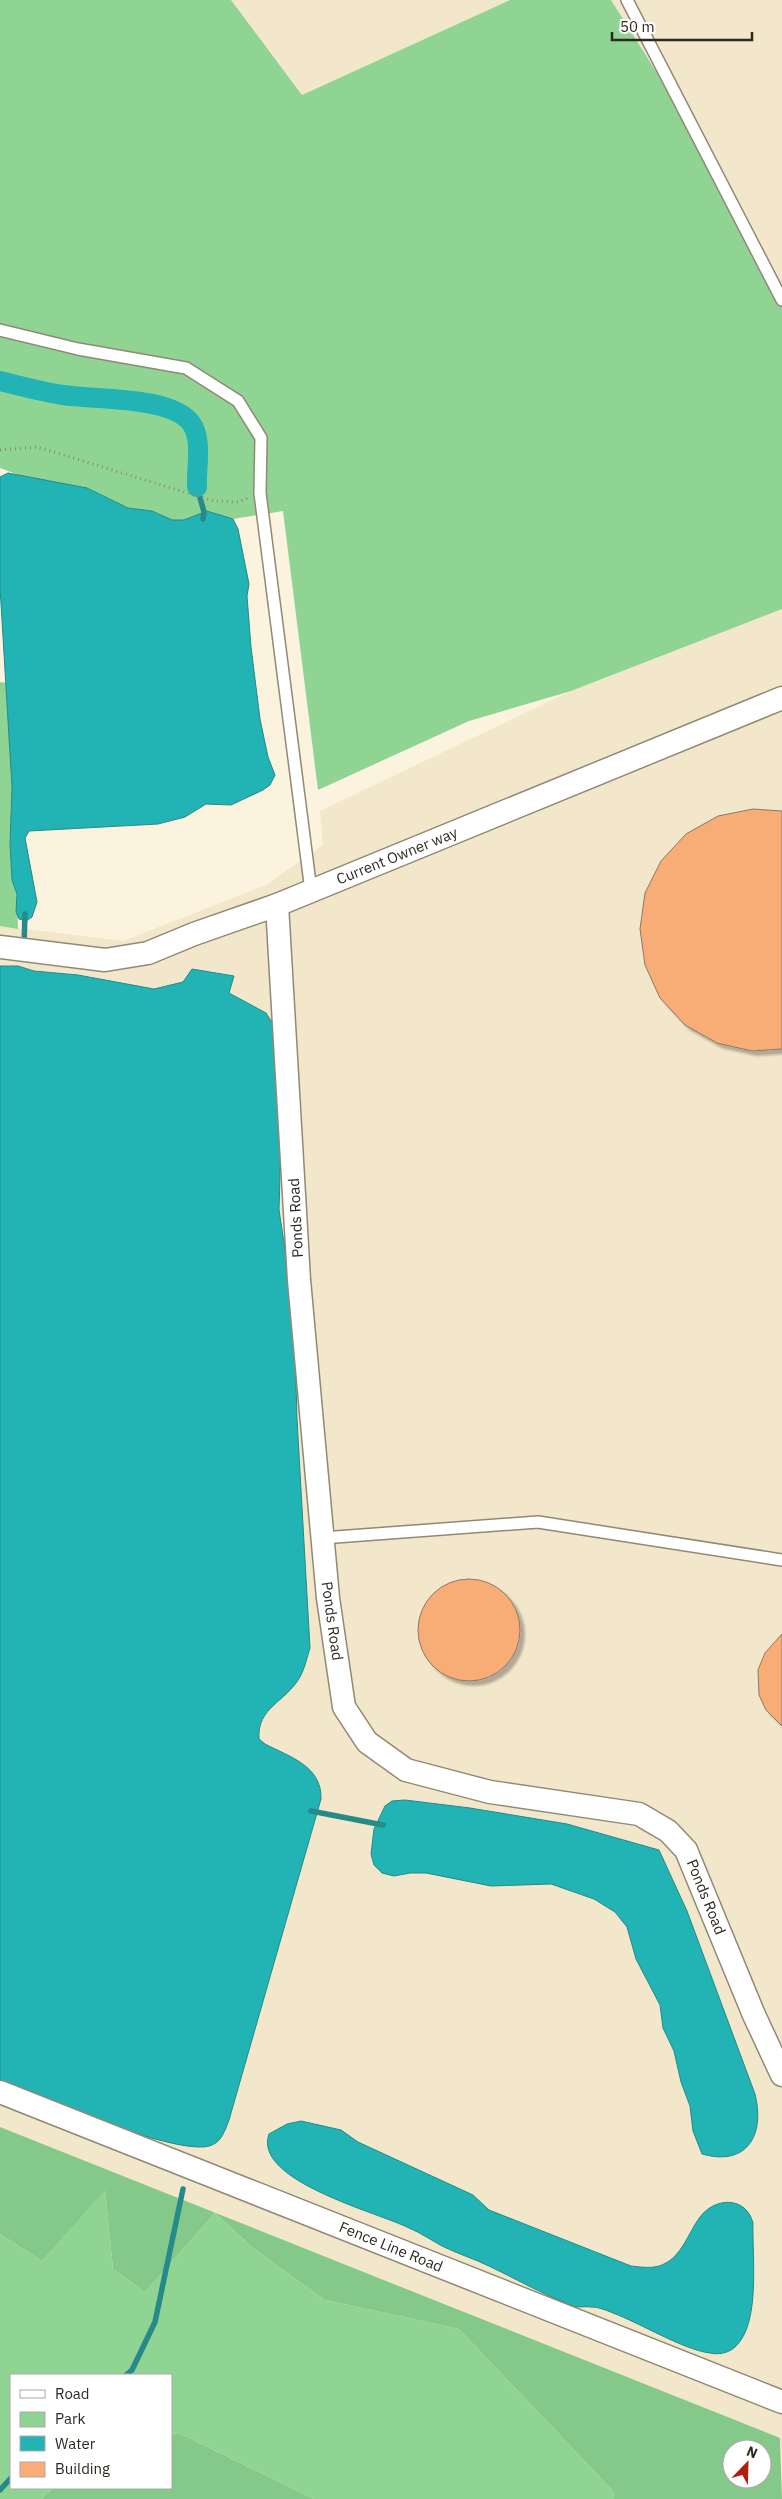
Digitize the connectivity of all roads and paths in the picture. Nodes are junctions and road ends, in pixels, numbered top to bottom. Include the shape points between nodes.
1 (627, 0) edge
2 (782, 300) edge
3 (0, 330) edge
4 (0, 450) edge
5 (260, 493) junction
6 (782, 698) edge
7 (311, 891) junction
8 (277, 905) junction
9 (5, 948) edge
10 (322, 1538) junction
11 (782, 1560) edge
12 (782, 2075) edge
13 (0, 2092) edge
14 (782, 2402) edge

1 - 2 lane
3 - 5 lane via 78,349 186,368 238,401 261,438
4 - 5 path via 37,447 214,501 238,502
5 - 7 lane
6 - 7 street, Current Owner way
7 - 8 street, Current Owner way
8 - 9 street, Current Owner way via 148,953 105,960
8 - 10 street, Ponds Road via 299,1280
10 - 11 lane via 538,1522
10 - 12 street, Ponds Road via 344,1707 368,1742 406,1770 490,1792 639,1814 668,1831 686,1850
13 - 14 street, Fence Line Road

